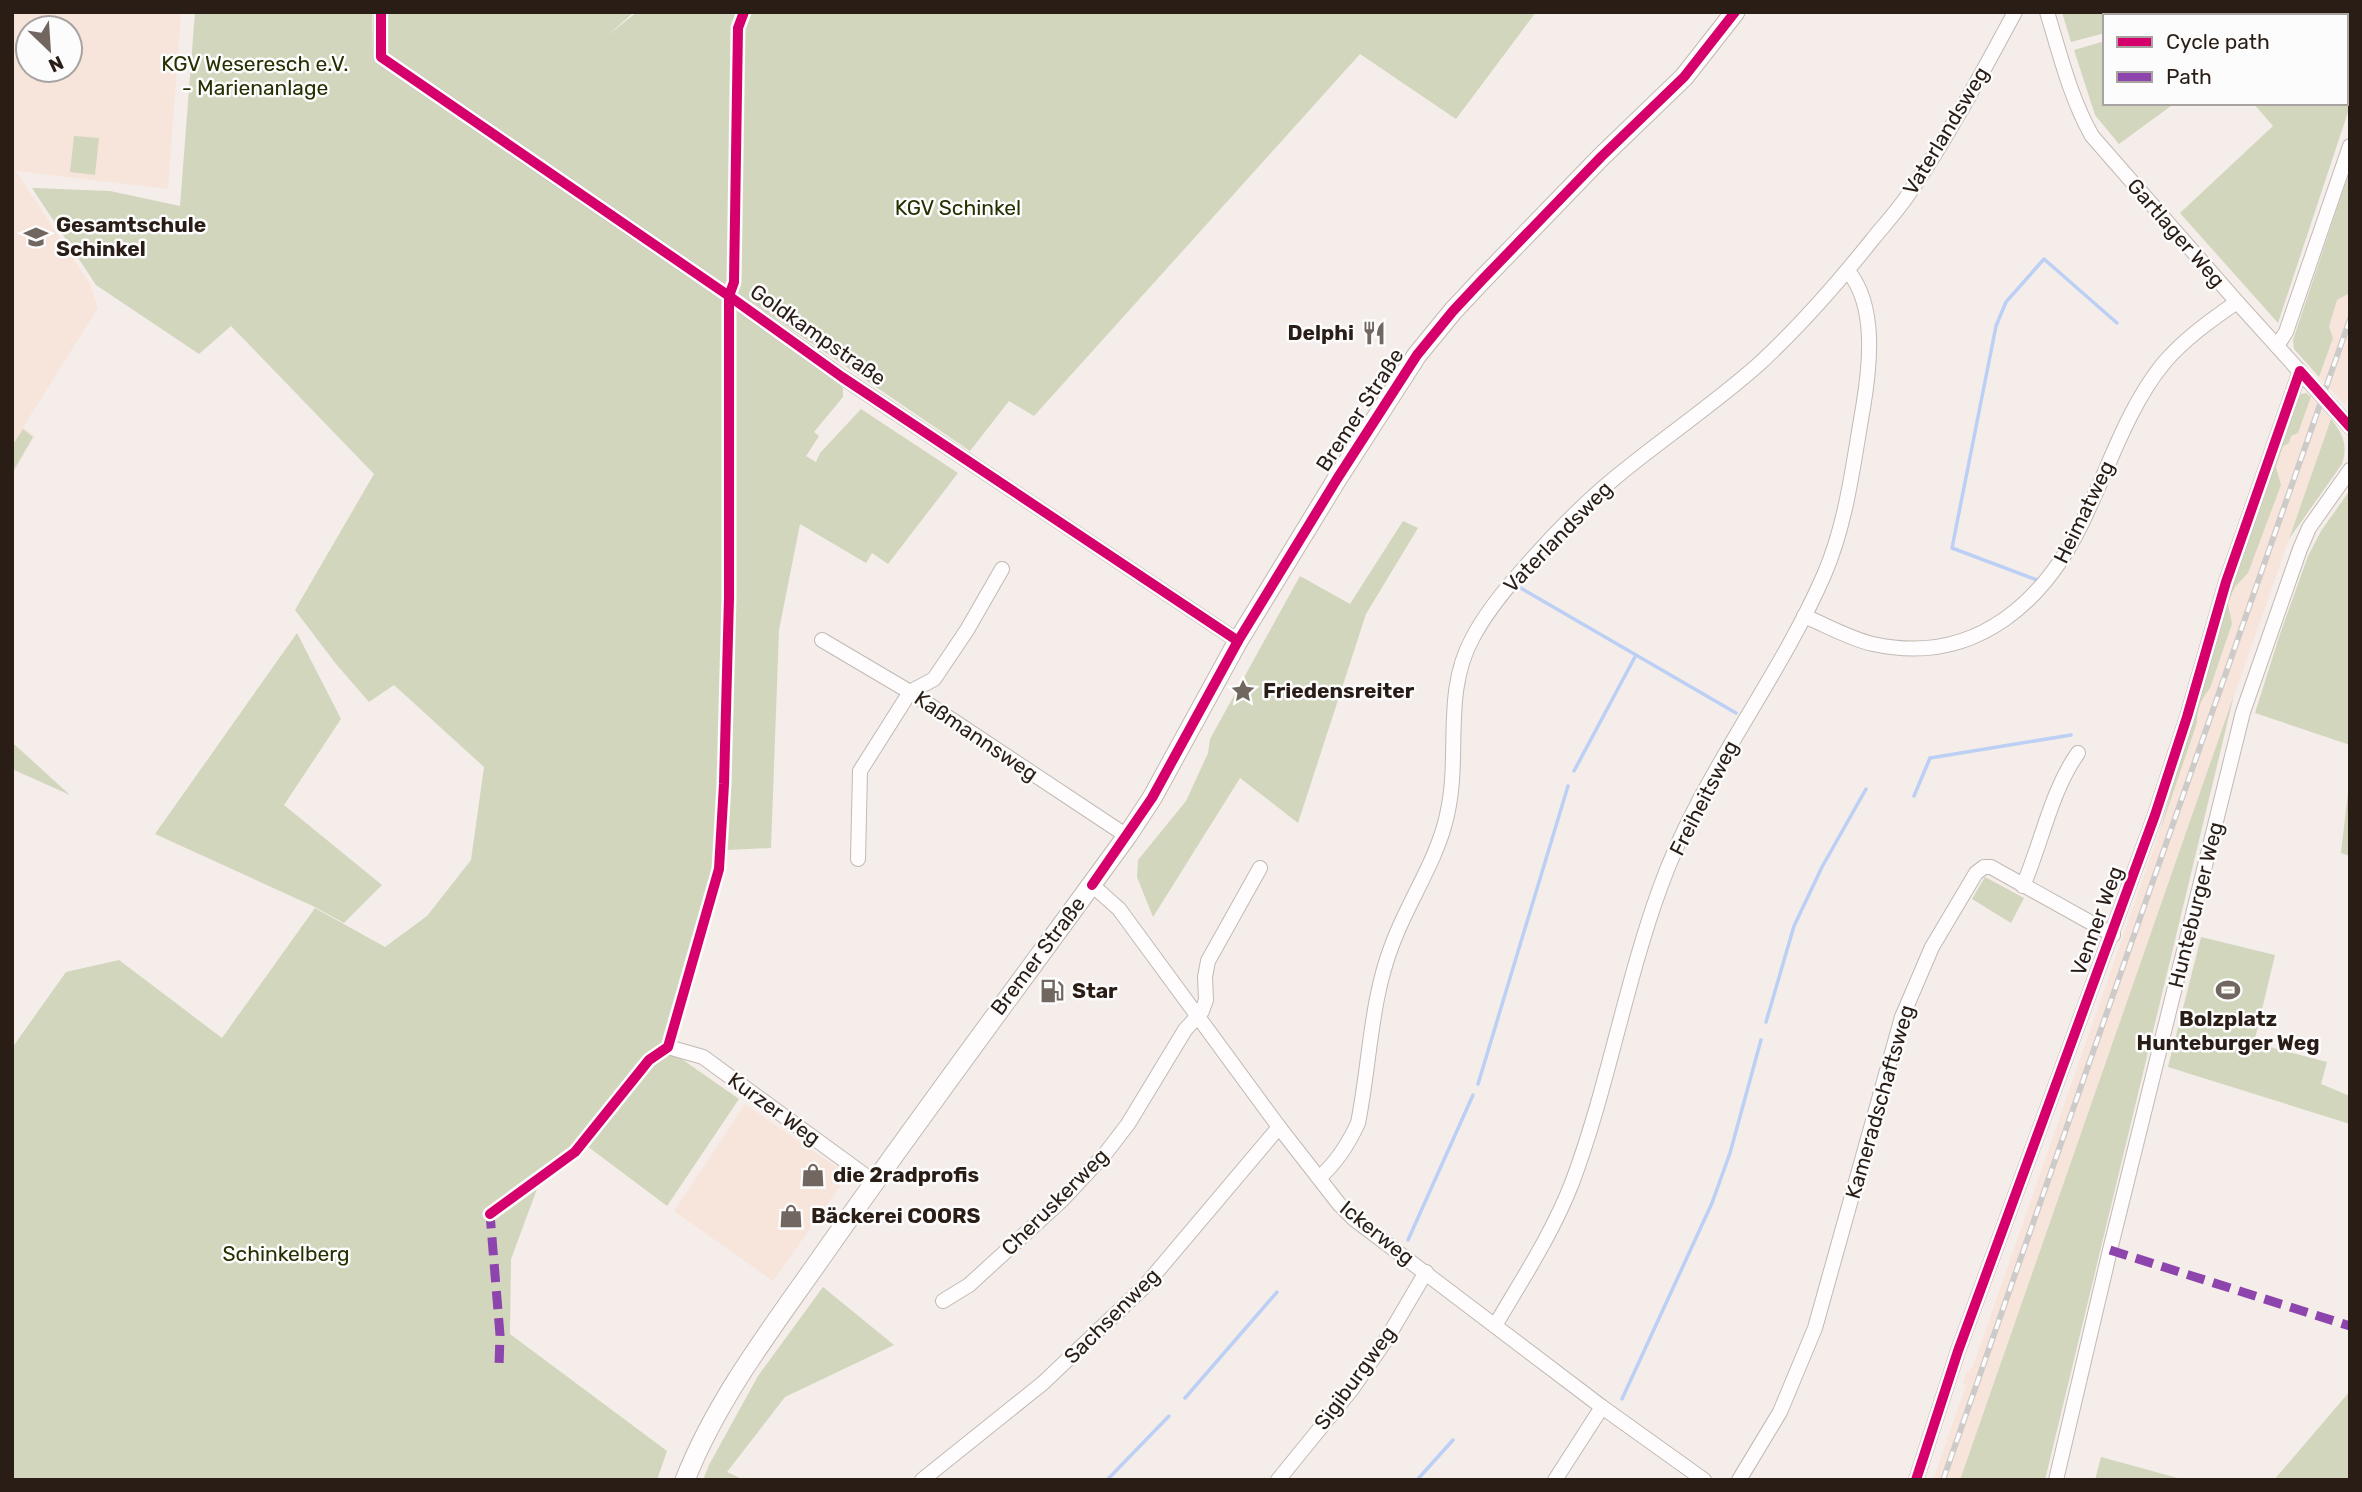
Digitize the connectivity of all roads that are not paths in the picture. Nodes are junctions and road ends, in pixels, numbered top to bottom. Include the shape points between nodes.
1 (381, 12) edge
2 (1735, 12) edge
3 (2015, 12) edge
4 (2047, 12) edge
5 (2350, 146) edge
6 (1848, 271) junction
7 (2237, 302) junction
8 (2277, 346) junction
9 (2300, 371) junction
10 (2350, 427) edge
11 (2350, 470) edge
12 (1002, 569) dead end
13 (1804, 616) junction
14 (822, 640) dead end
15 (1238, 641) junction
16 (910, 692) junction
17 (2078, 753) dead end
18 (1127, 836) junction
19 (858, 859) dead end
20 (1260, 869) dead end
21 (1092, 885) junction
22 (2023, 886) junction
23 (2113, 935) junction
24 (1197, 1017) junction
25 (668, 1047) dead end
26 (1279, 1127) junction
27 (1319, 1178) junction
28 (874, 1182) junction
29 (1426, 1272) junction
30 (943, 1301) dead end
31 (1496, 1324) junction
32 (1602, 1406) junction
33 (685, 1480) edge
34 (922, 1480) edge
35 (1278, 1480) edge
36 (1555, 1480) edge
37 (1704, 1480) edge
38 (1739, 1480) edge
39 (1916, 1480) edge
40 (2056, 1480) edge

1 - 15 street, Goldkampstraße via 381,57 842,377
2 - 15 main road, Bremer Straße via 1684,76 1482,280 1417,355
3 - 6 street, Vaterlandsweg via 1909,195
4 - 7 street, Gartlager Weg via 2073,96 2092,136
5 - 8 street via 2286,332
6 - 13 street, Freiheitsweg via 1861,291 1871,347 1869,373 1838,536
6 - 27 street, Vaterlandsweg via 1758,365 1579,509 1515,579 1474,636 1463,658 1455,694 1446,818 1385,967 1358,1123 1336,1163
7 - 8 street, Gartlager Weg
7 - 13 street, Heimatweg via 2198,330 2164,363 2116,445 2088,512 2055,570 2008,618 1983,633 1926,649 1868,643
8 - 9 street, Gartlager Weg
9 - 10 street, Gartlager Weg
9 - 23 street, Venner Weg
11 - 40 street, Hunteburger Weg via 2309,528 2243,712
12 - 16 street via 933,678
13 - 31 street, Freiheitsweg via 1679,840 1660,888 1572,1183 1534,1263
14 - 16 street, Kaßmannsweg
15 - 18 main road, Bremer Straße
16 - 18 street, Kaßmannsweg
16 - 19 street via 860,771
17 - 22 street via 2066,771
18 - 21 main road, Bremer Straße
20 - 24 street via 1208,961 1206,1000
21 - 24 street, Ickerweg via 1119,909
21 - 28 main road, Bremer Straße
22 - 23 street, Kameradschaftsweg
22 - 38 street, Kameradschaftsweg via 1983,867 1932,947 1902,1017 1815,1328 1780,1412
23 - 39 street, Venner Weg via 1958,1351
24 - 26 street, Ickerweg
24 - 30 street, Cheruskerweg via 1128,1125 1085,1177 969,1285
25 - 28 street, Kurzer Weg via 704,1057
26 - 27 street, Ickerweg
26 - 34 street, Sachsenweg via 1110,1321 1043,1383
27 - 29 street, Ickerweg via 1354,1219
28 - 33 main road, Bremer Straße via 745,1368 696,1452
29 - 31 street, Ickerweg
29 - 35 street, Sigiburgweg via 1352,1389
31 - 32 street, Ickerweg
32 - 36 street
32 - 37 street, Ickerweg

